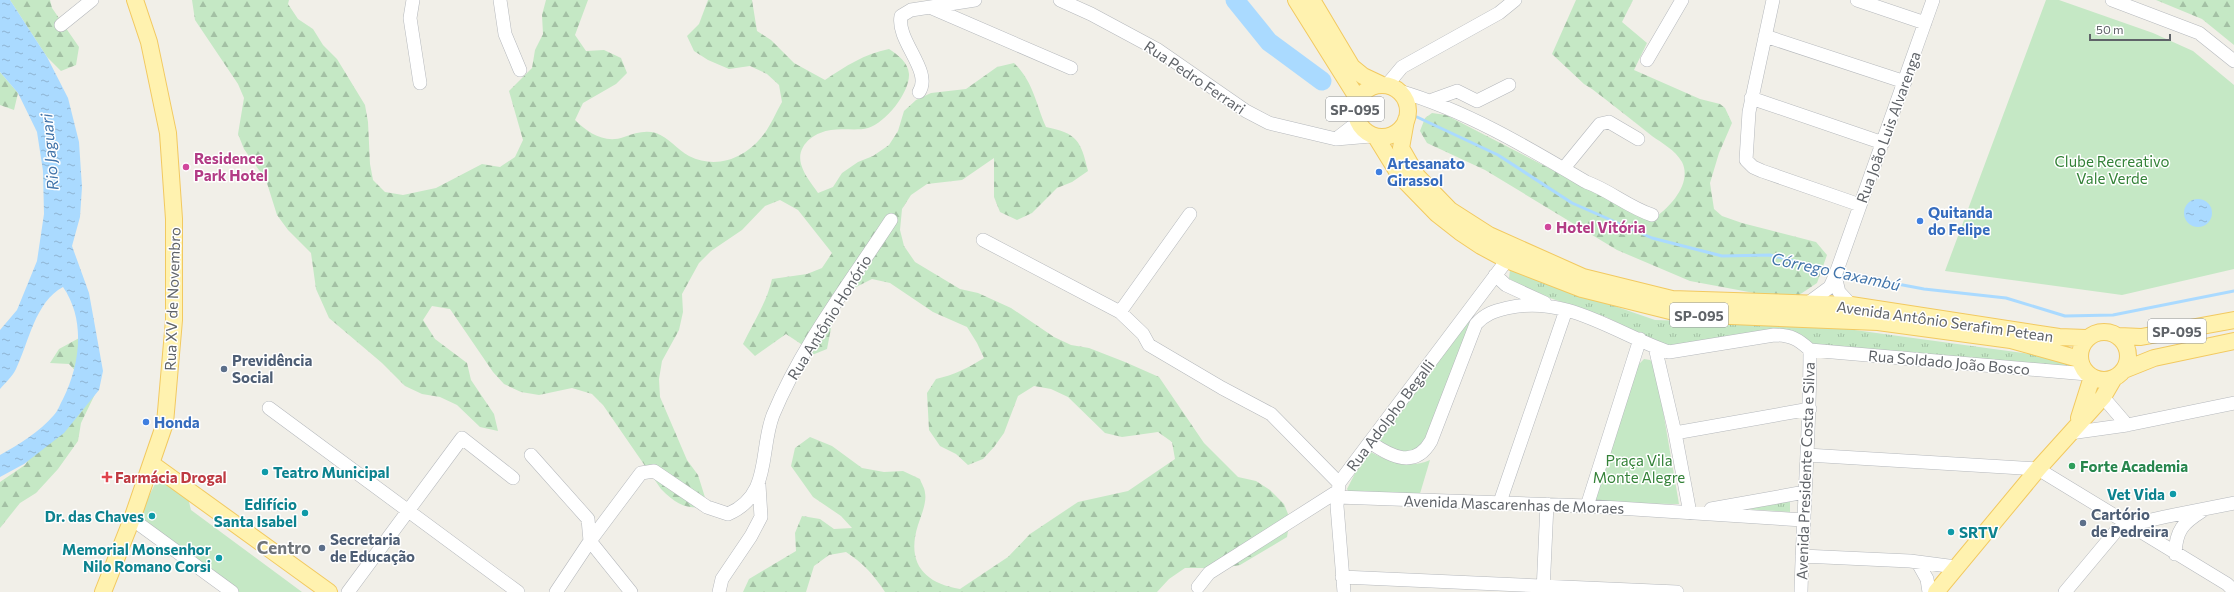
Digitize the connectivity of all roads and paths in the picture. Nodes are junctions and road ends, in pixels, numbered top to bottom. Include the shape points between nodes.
1 (92, 0) edge
2 (135, 0) edge
3 (413, 0) edge
4 (500, 0) edge
5 (975, 0) edge
6 (1060, 0) edge
7 (1296, 0) edge
8 (1312, 0) edge
9 (1515, 0) edge
10 (1682, 0) edge
11 (1773, 0) edge
12 (1857, 0) edge
13 (1934, 0) edge
14 (2112, 0) edge
15 (932, 8) junction
16 (1925, 23) junction
17 (61, 25) dead end
18 (1765, 36) junction
19 (1647, 60) dead end
20 (2234, 61) edge
21 (1071, 68) dead end
22 (520, 70) dead end
23 (1905, 82) junction
24 (420, 83) dead end
25 (1509, 85) dead end
26 (1389, 86) junction
27 (919, 92) dead end
28 (1751, 98) junction
29 (1358, 99) junction
30 (1432, 100) junction
31 (1406, 120) junction
32 (1358, 122) junction
33 (1374, 136) junction
34 (1336, 139) junction
35 (1638, 139) dead end
36 (1883, 143) junction
37 (1564, 168) junction
38 (1860, 205) junction
39 (1190, 214) dead end
40 (1652, 215) dead end
41 (891, 220) dead end
42 (983, 240) dead end
43 (1507, 260) junction
44 (1495, 275) junction
45 (1836, 275) junction
46 (1807, 304) junction
47 (1549, 305) junction
48 (1851, 305) junction
49 (1470, 309) junction
50 (1566, 310) junction
51 (1120, 312) junction
52 (1482, 316) junction
53 (2234, 320) edge
54 (2234, 333) edge
55 (2119, 336) junction
56 (2086, 338) junction
57 (1640, 339) junction
58 (2234, 341) edge
59 (1655, 347) junction
60 (1810, 350) junction
61 (2079, 359) junction
62 (2122, 370) junction
63 (2090, 376) junction
64 (2103, 397) junction
65 (2234, 403) edge
66 (269, 408) dead end
67 (1810, 409) junction
68 (2127, 424) junction
69 (2073, 428) junction
70 (1675, 433) junction
71 (1370, 442) junction
72 (531, 455) dead end
73 (1807, 455) junction
74 (152, 464) junction
75 (2038, 469) junction
76 (513, 478) dead end
77 (759, 486) junction
78 (1338, 490) junction
79 (1805, 492) junction
80 (1500, 502) junction
81 (2234, 503) edge
82 (1547, 504) junction
83 (1588, 506) junction
84 (2207, 508) junction
85 (408, 510) junction
86 (1690, 512) junction
87 (132, 519) junction
88 (1803, 520) junction
89 (2129, 525) junction
90 (590, 540) junction
91 (2175, 554) junction
92 (1802, 556) junction
93 (1918, 562) junction
94 (1956, 567) junction
95 (1342, 577) junction
96 (1198, 587) dead end
97 (1543, 588) edge
98 (2234, 591) edge
99 (103, 592) edge
100 (232, 592) edge
101 (328, 592) edge
102 (348, 592) edge
103 (518, 592) edge
104 (556, 592) edge
105 (631, 592) edge
106 (719, 592) edge
107 (1344, 592) edge
108 (1677, 592) edge
109 (1801, 592) edge
110 (1928, 592) edge
111 (1936, 592) edge
112 (2065, 592) edge

1 - 17 street
2 - 74 main road, Rua XV de Novembro via 149,42 168,133 174,219 174,320 168,402 165,424
3 - 24 street via 410,18
4 - 22 street via 505,34
5 - 15 street
6 - 34 street, Rua Pedro Ferrari via 1158,50 1246,111 1269,123
7 - 29 main road, SP-095
8 - 26 main road, SP-095 via 1352,67 1363,76
9 - 26 street via 1500,13 1402,67
10 - 19 street
11 - 18 street
12 - 16 street
13 - 16 street, Rua João Luis Alvarenga
14 - 20 street via 2199,33
15 - 21 street
15 - 27 street via 911,10 901,16 902,34 921,73 922,87
16 - 23 street, Rua João Luis Alvarenga
18 - 23 street
18 - 28 street
23 - 36 street, Rua João Luis Alvarenga
25 - 30 street via 1477,101 1457,91
26 - 29 main road, SP-095 via 1367,88
26 - 30 street
26 - 31 main road, SP-095 via 1407,104
28 - 36 street
28 - 38 street via 1746,160 1753,167
29 - 32 main road, SP-095 via 1355,107
30 - 37 street
31 - 33 main road, SP-095 via 1403,127 1391,136
31 - 46 main road, Avenida Antônio Serafim Petean / SP-095 via 1401,148 1417,176 1450,210 1489,235 1583,277 1672,299
32 - 33 main road, SP-095
32 - 34 street
33 - 34 street, Rua Pedro Ferrari
33 - 43 main road, Avenida Antônio Serafim Petean / SP-095 via 1400,176 1438,214 1480,246
35 - 37 street via 1609,122 1600,124
36 - 38 street, Rua João Luis Alvarenga
37 - 40 street via 1642,212
38 - 45 street, Rua João Luis Alvarenga
39 - 51 street
41 - 77 street, Rua Antônio Honório via 793,370 772,417
42 - 51 street
43 - 44 street, Rua Adolpho Begalli
43 - 61 main road, Avenida Antônio Serafim Petean / SP-095 via 1582,289 1682,314 1878,322 2011,340
44 - 47 street via 1506,285
44 - 49 street, Rua Adolpho Begalli
45 - 46 street, Rua João Luis Alvarenga via 1830,287
45 - 48 street via 1839,292
46 - 48 main road, Avenida Antônio Serafim Petean / SP-095
47 - 50 street
47 - 52 street via 1517,306 1495,310
48 - 56 main road, Avenida Antônio Serafim Petean / SP-095 via 2059,337
49 - 52 street
49 - 71 street, Rua Adolpho Begalli
50 - 57 street via 1604,322
50 - 80 street
51 - 78 street via 1142,334 1149,345 1271,414
52 - 71 street via 1476,324 1425,451 1420,455 1399,458
53 - 55 main road, SP-095 via 2141,337
54 - 62 main road, SP-095 via 2149,351
55 - 56 main road, SP-095 via 2104,331
55 - 62 main road, SP-095 via 2127,348
56 - 61 main road via 2081,346
57 - 59 street
57 - 83 street
58 - 62 main road via 2154,358
59 - 60 street via 1669,352 1789,335
59 - 70 street
60 - 63 street, Rua Soldado João Bosco
60 - 67 street, Avenida Presidente Costa e Silva
61 - 63 main road
62 - 63 main road, SP-095 via 2099,380
62 - 64 main road
63 - 69 main road
64 - 68 street
64 - 69 main road
65 - 68 street
66 - 85 street
67 - 70 street
67 - 73 street, Avenida Presidente Costa e Silva
68 - 69 street
69 - 75 main road
70 - 86 street
71 - 78 street, Rua Adolpho Begalli
72 - 90 street via 588,519
73 - 75 street
73 - 79 street, Avenida Presidente Costa e Silva
74 - 87 main road, Rua XV de Novembro
74 - 101 main road
75 - 89 street
75 - 94 main road
76 - 85 street via 462,438
77 - 90 street, Rua Antônio Honório via 741,508 728,514 707,506 654,471 648,470 641,473
77 - 106 street via 761,517 722,579
78 - 80 street, Avenida Mascarenhas de Moraes
78 - 95 street
78 - 96 street via 1209,573
79 - 86 street, Avenida Mascarenhas de Moraes
79 - 88 street, Avenida Presidente Costa e Silva
80 - 82 street, Avenida Mascarenhas de Moraes
81 - 84 street
82 - 83 street, Avenida Mascarenhas de Moraes
82 - 97 street
83 - 86 street, Avenida Mascarenhas de Moraes
84 - 89 street
84 - 91 street via 2181,528 2175,539
85 - 102 street
85 - 103 street
86 - 88 street, Avenida Mascarenhas de Moraes
87 - 99 main road, Rua XV de Novembro
87 - 100 street
88 - 92 street, Avenida Presidente Costa e Silva
89 - 91 street
89 - 112 street via 2116,531
90 - 104 street, Rua Antônio Honório
90 - 105 street
91 - 98 street via 2227,584
92 - 93 street
92 - 109 street, Avenida Presidente Costa e Silva
93 - 94 street
93 - 110 street via 1927,579
94 - 111 main road
95 - 97 street
95 - 107 street
97 - 108 street

